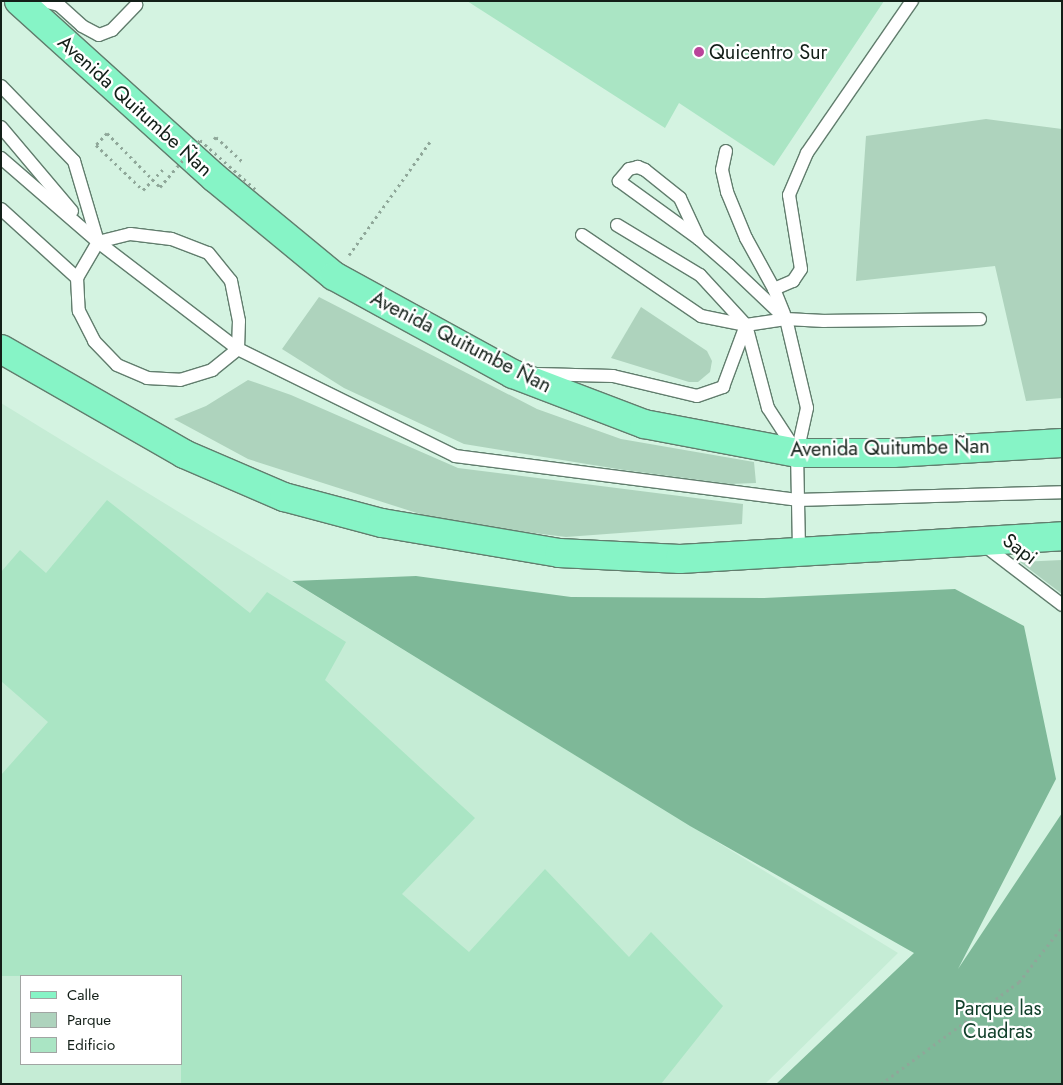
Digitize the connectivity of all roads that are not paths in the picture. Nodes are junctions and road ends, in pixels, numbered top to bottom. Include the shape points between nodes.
1 (912, 1) edge
2 (19, 2) edge
3 (136, 5) dead end
4 (1, 86) edge
5 (1, 127) edge
6 (726, 151) dead end
7 (1, 158) edge
8 (1, 210) edge
9 (617, 225) dead end
10 (582, 235) dead end
11 (699, 239) junction
12 (98, 242) junction
13 (77, 278) junction
14 (774, 289) junction
15 (786, 319) junction
16 (980, 319) dead end
17 (746, 325) junction
18 (1, 349) edge
19 (238, 349) junction
20 (513, 374) junction
21 (1062, 443) edge
22 (798, 453) junction
23 (1062, 492) edge
24 (797, 500) junction
25 (1062, 536) edge
26 (979, 542) junction
27 (798, 551) junction
28 (1062, 605) edge

1 - 14 lane via 807,153 788,195 801,269 793,281
2 - 3 lane via 59,5 82,26 99,35 112,30
2 - 20 main road, Avenida Quitumbe Ñan via 215,178 334,276
4 - 12 lane via 74,161
5 - 12 lane
6 - 14 lane via 722,170 727,192 746,238
7 - 12 lane
8 - 13 lane
9 - 17 lane via 700,275
10 - 17 lane via 701,316
11 - 11 lane via 619,181 629,169 638,167 645,170 680,198
11 - 15 lane
12 - 13 lane
12 - 19 lane
12 - 19 lane via 130,234 171,239 208,253 231,281 239,321
13 - 19 lane via 80,311 94,342 117,365 147,378 180,380 212,370
14 - 15 lane
15 - 16 lane
15 - 17 lane
15 - 22 lane via 807,408
17 - 20 lane via 723,386 697,396 613,376
17 - 22 lane via 768,408
18 - 27 main road via 184,454 247,483 334,511 382,523 559,553 680,559
19 - 24 lane via 455,456
20 - 22 main road, Avenida Quitumbe Ñan via 644,424
21 - 22 main road, Avenida Quitumbe Ñan via 893,453
22 - 24 lane
23 - 24 lane
24 - 27 lane
25 - 26 main road
26 - 27 main road
26 - 28 lane, Sapi

